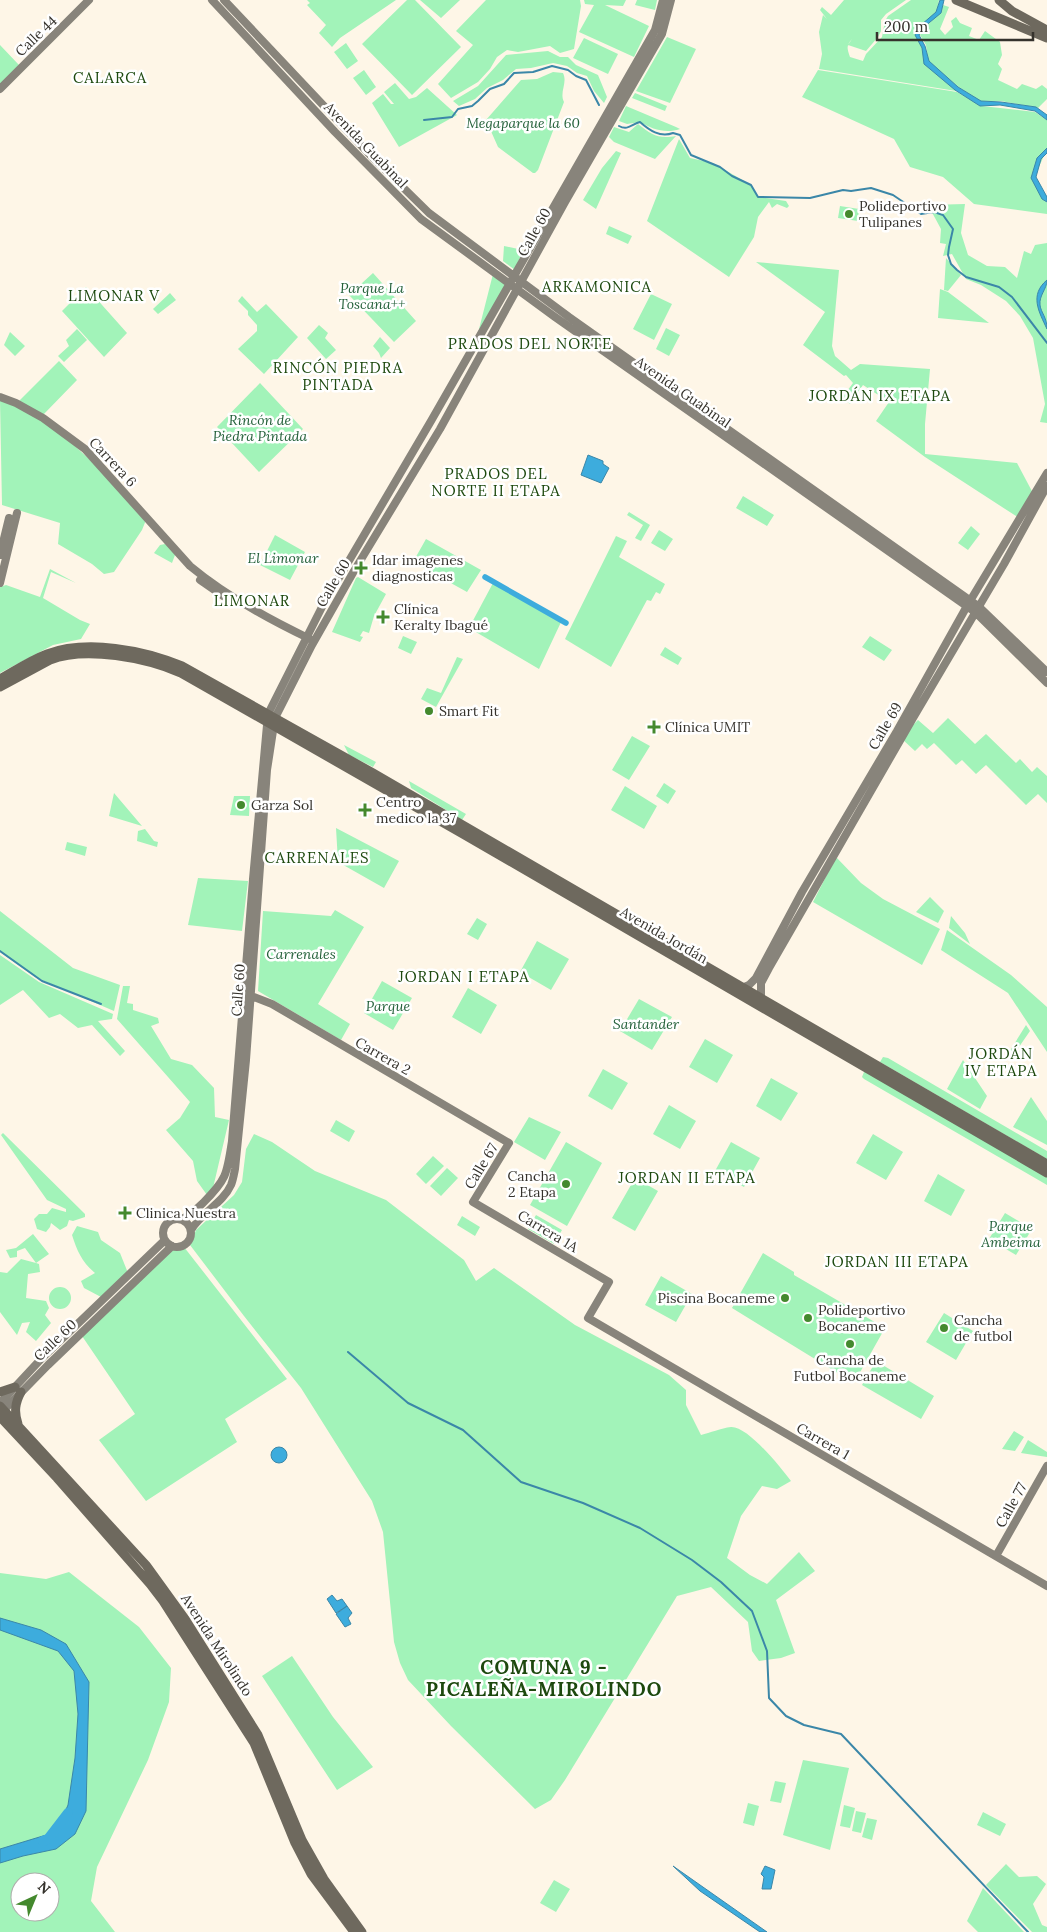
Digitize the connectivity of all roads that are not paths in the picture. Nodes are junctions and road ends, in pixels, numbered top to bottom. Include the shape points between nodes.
1 (89, 0) edge
2 (212, 0) edge
3 (224, 0) edge
4 (663, 0) edge
5 (671, 0) edge
6 (956, 0) edge
7 (999, 0) edge
8 (1047, 30) edge
9 (1047, 38) edge
10 (0, 89) edge
11 (518, 279) junction
12 (513, 286) junction
13 (0, 397) edge
14 (1047, 473) edge
15 (1047, 486) edge
16 (0, 516) edge
17 (14, 517) junction
18 (0, 556) edge
19 (0, 581) edge
20 (968, 603) junction
21 (977, 609) junction
22 (309, 641) junction
23 (77, 651) junction
24 (1047, 672) edge
25 (0, 679) edge
26 (1047, 683) edge
27 (0, 687) edge
28 (270, 724) junction
29 (742, 988) junction
30 (247, 994) junction
31 (760, 998) junction
32 (509, 1143) joint
33 (1047, 1164) edge
34 (1047, 1173) edge
35 (474, 1202) joint
36 (181, 1219) junction
37 (191, 1230) junction
38 (165, 1240) junction
39 (172, 1246) junction
40 (588, 1318) joint
41 (18, 1389) junction
42 (0, 1392) edge
43 (1, 1410) edge
44 (20, 1429) junction
45 (1047, 1466) edge
46 (996, 1556) junction
47 (1047, 1586) edge
48 (354, 1932) edge
49 (362, 1932) edge

1 - 10 main road, Calle 44
2 - 12 main road, Avenida Guabinal via 414,212
3 - 11 main road, Avenida Guabinal via 429,213
4 - 11 main road, Calle 60 via 655,30
5 - 11 main road, Calle 60 via 662,34
6 - 9 main road
7 - 8 main road via 1012,12
11 - 12 main road, Calle 60
11 - 20 main road, Avenida Guabinal
12 - 20 main road, Avenida Guabinal via 796,488
12 - 22 main road, Calle 60 via 440,429
13 - 22 main road, Carrera 6 via 43,418 86,449 205,579
14 - 20 main road, Calle 69
15 - 21 main road, Calle 69
16 - 17 main road
17 - 18 main road
17 - 19 main road
20 - 21 main road, Avenida Guabinal
20 - 29 main road, Calle 69 via 755,979
21 - 24 main road, Avenida Guabinal
21 - 26 main road, Avenida Guabinal
21 - 31 main road, Calle 69 via 769,968 761,983
22 - 28 main road, Calle 60
23 - 25 main road via 47,654
23 - 27 main road via 50,660
23 - 28 main road via 134,658 170,668
28 - 29 main road, Avenida Jordán
28 - 30 main road, Calle 60
28 - 34 main road, Avenida Jordán
29 - 31 main road, Avenida Jordán
30 - 32 main road, Carrera 2 via 272,1004
30 - 36 main road, Calle 60 via 228,1167 220,1186 190,1215
30 - 37 main road, Calle 60 via 235,1169 222,1197
31 - 33 main road, Avenida Jordán
32 - 35 main road, Calle 67
35 - 40 main road, Carrera 1A via 609,1282
36 - 37 main road
36 - 38 main road via 166,1223 163,1231
37 - 39 main road via 185,1244
38 - 39 main road
38 - 41 main road, Calle 60 via 39,1360
39 - 41 main road, Calle 60
40 - 46 main road, Carrera 1
41 - 42 main road
41 - 43 main road, Calle 60
41 - 44 main road via 15,1410
43 - 44 main road, Avenida Mirolindo
43 - 48 main road, Avenida Mirolindo via 163,1601 254,1743 311,1874
44 - 49 main road, Avenida Mirolindo via 146,1565 185,1619 258,1735 302,1840 324,1879
45 - 46 main road, Calle 77
46 - 47 main road, Carrera 1

